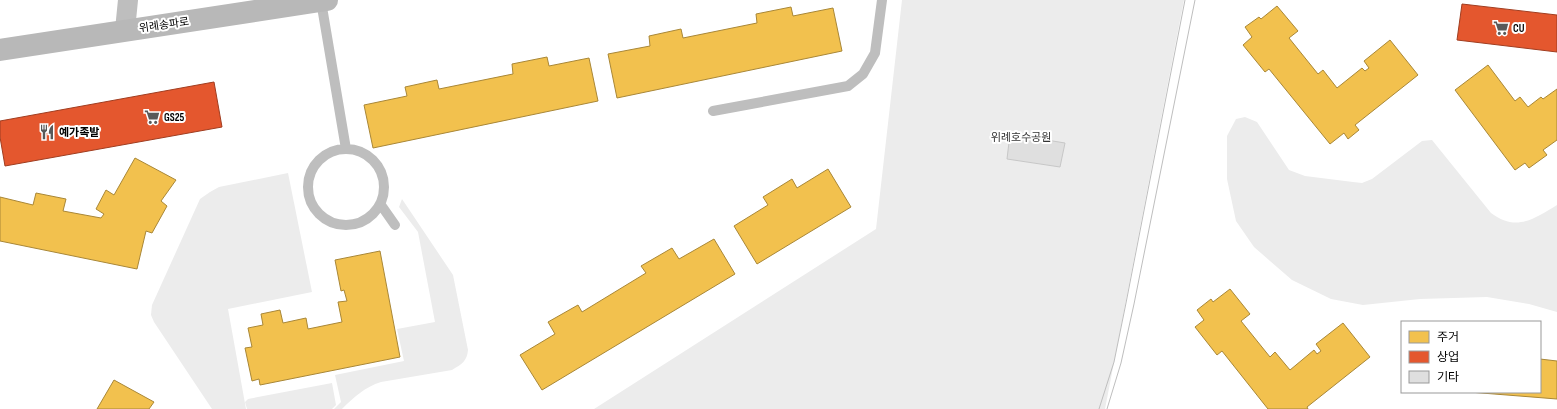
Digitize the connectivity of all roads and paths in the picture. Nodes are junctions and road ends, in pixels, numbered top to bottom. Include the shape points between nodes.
1 (128, 0) edge
2 (323, 0) edge
3 (882, 0) edge
4 (125, 30) junction
5 (0, 50) edge
6 (713, 111) dead end
7 (346, 149) junction
8 (381, 205) junction
9 (395, 225) dead end

1 - 4 street
2 - 4 main road, 위례송파로
2 - 7 lane
3 - 6 lane via 875,52 863,74 848,86
4 - 5 main road, 위례송파로
7 - 8 lane via 359,151 371,157 379,167 384,179 385,192
7 - 8 lane via 334,151 323,157 309,176 310,200 316,211 325,219 349,226 373,215
8 - 9 lane

